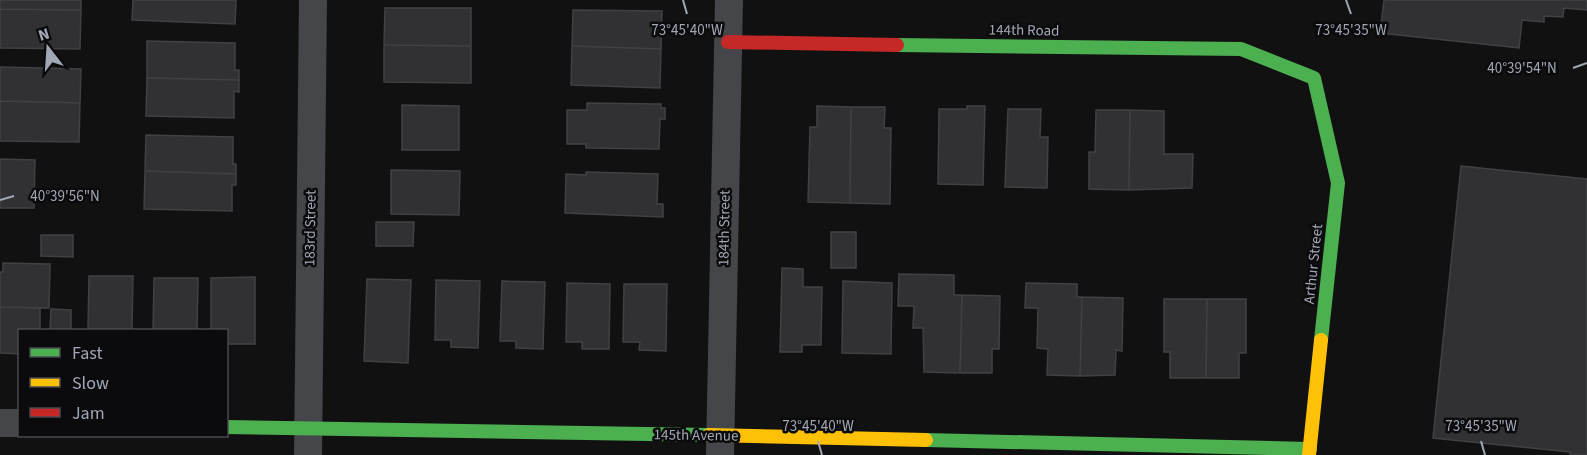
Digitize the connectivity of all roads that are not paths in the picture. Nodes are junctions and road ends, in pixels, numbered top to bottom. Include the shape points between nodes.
1 (313, 0) edge
2 (729, 0) edge
3 (728, 42) junction
4 (1314, 78) joint
5 (0, 423) edge
6 (18, 423) edge
7 (228, 427) edge
8 (308, 442) edge
9 (720, 445) edge
10 (1309, 452) edge

1 - 8 street, 183rd Street
2 - 3 street, 184th Street
3 - 4 street, 144th Road via 1241,49
3 - 9 street, 184th Street
4 - 10 street, Arthur Street via 1338,183
5 - 6 street
7 - 8 street, 145th Avenue
8 - 9 street, 145th Avenue
9 - 10 street, 145th Avenue

